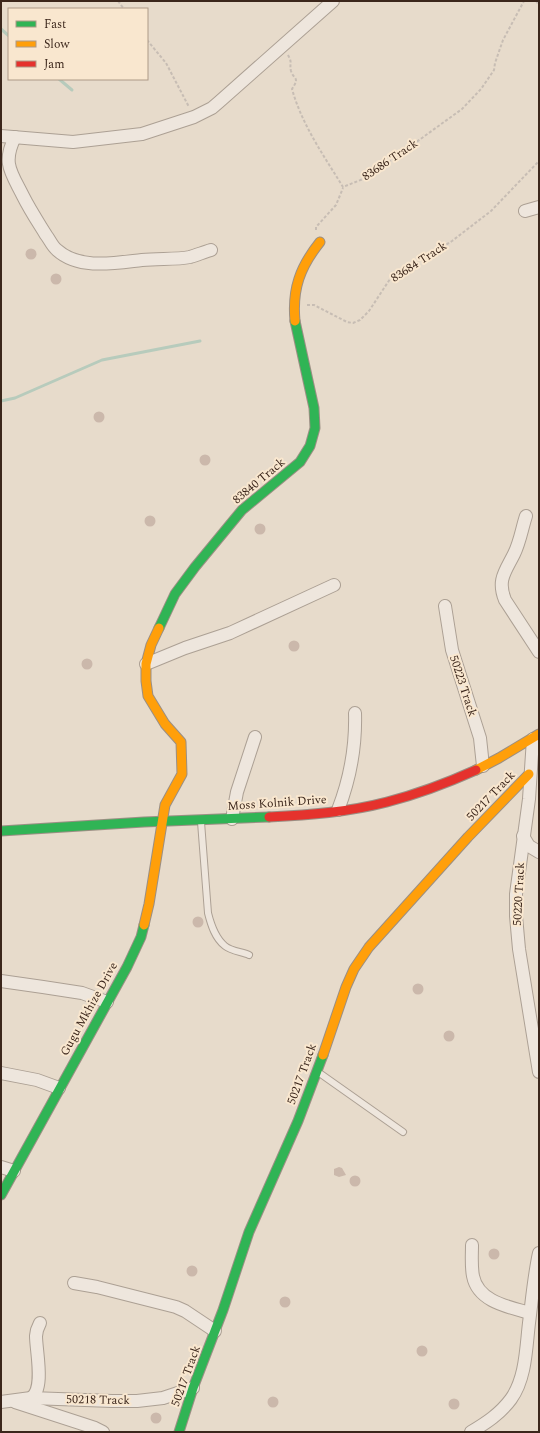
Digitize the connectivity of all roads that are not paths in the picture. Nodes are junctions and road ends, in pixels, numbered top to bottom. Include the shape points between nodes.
1 (333, 1) edge
2 (1, 136) edge
3 (15, 137) junction
4 (539, 207) edge
5 (525, 211) dead end
6 (320, 242) road end
7 (211, 250) dead end
8 (526, 516) dead end
9 (334, 585) dead end
10 (445, 606) dead end
11 (539, 652) edge
12 (146, 664) junction
13 (355, 713) dead end
14 (255, 737) dead end
15 (536, 742) edge
16 (483, 766) junction
17 (529, 774) junction
18 (338, 810) junction
19 (232, 819) junction
20 (201, 820) junction
21 (162, 822) junction
22 (1, 831) edge
23 (523, 836) junction
24 (539, 852) edge
25 (249, 955) dead end
26 (3, 979) edge
27 (107, 1002) junction
28 (317, 1071) junction
29 (539, 1072) edge
30 (1, 1073) edge
31 (59, 1088) junction
32 (403, 1132) dead end
33 (1, 1167) edge
34 (14, 1171) junction
35 (1, 1195) edge
36 (472, 1245) dead end
37 (539, 1254) edge
38 (74, 1283) dead end
39 (530, 1312) junction
40 (40, 1323) dead end
41 (215, 1331) junction
42 (193, 1388) junction
43 (30, 1398) junction
44 (6, 1401) edge
45 (103, 1432) edge
46 (179, 1432) edge
47 (471, 1432) edge

1 - 3 street via 212,108 194,117 142,134 73,142
2 - 3 street
3 - 7 street via 8,154 11,171 34,218 56,250 65,256 91,263 110,264 189,257
4 - 5 street
6 - 12 street, 83840 Track via 304,266 296,290 294,310 314,411 314,436 310,448 292,470 242,510 195,567 175,594 151,645
8 - 11 street via 514,554 501,583 505,600
9 - 12 street via 230,632
10 - 16 street, 50223 Track via 452,650 480,738
12 - 21 street, 83840 Track via 148,696 165,724 182,742 182,774 165,805
13 - 18 street via 354,752
14 - 19 street via 237,792
15 - 16 street, Moss Kolnik Drive
15 - 17 street, 50220 Track
16 - 18 street, Moss Kolnik Drive via 391,801
17 - 23 street, 50220 Track
17 - 28 street, 50217 Track via 468,837 360,958 346,987
18 - 19 street, Moss Kolnik Drive
19 - 20 street, Moss Kolnik Drive
20 - 21 street, Moss Kolnik Drive
20 - 25 lane via 210,922 217,937 226,947
21 - 22 street, Moss Kolnik Drive
21 - 27 street, Gugu Mkhize Drive via 141,937
23 - 24 street via 529,846
23 - 29 street, 50220 Track via 516,894 516,924
26 - 27 street via 82,993
27 - 31 street, Gugu Mkhize Drive
28 - 32 lane
28 - 41 street, 50217 Track via 249,1232
30 - 31 street via 37,1080
31 - 34 street, Gugu Mkhize Drive
33 - 34 street
34 - 35 street, Gugu Mkhize Drive
36 - 39 street via 473,1276 478,1288 494,1301
37 - 39 street
38 - 41 street via 176,1307
39 - 47 street via 525,1355 516,1390 500,1412
40 - 43 street via 36,1336 39,1382 35,1395
41 - 42 street, 50217 Track
42 - 43 street, 50218 Track via 163,1398 137,1401
42 - 46 street, 50217 Track
43 - 44 street, 50218 Track
44 - 45 street

